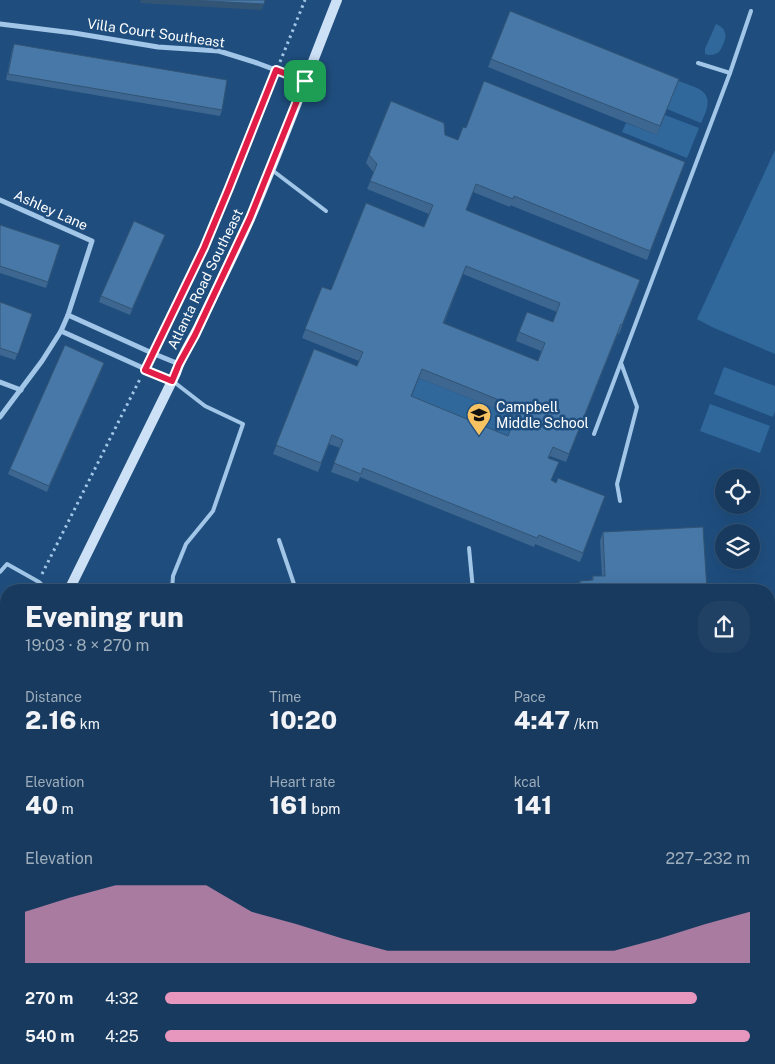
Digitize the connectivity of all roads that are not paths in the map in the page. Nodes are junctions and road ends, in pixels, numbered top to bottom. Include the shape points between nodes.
1 (337, 0) edge
2 (751, 11) dead end
3 (0, 24) edge
4 (698, 63) dead end
5 (730, 73) junction
6 (305, 81) junction
7 (271, 168) junction
8 (0, 200) edge
9 (326, 211) dead end
10 (68, 315) junction
11 (61, 331) junction
12 (621, 363) junction
13 (179, 364) junction
14 (172, 381) junction
15 (0, 382) edge
16 (21, 390) junction
17 (0, 417) edge
18 (594, 434) dead end
19 (620, 501) dead end
20 (279, 540) dead end
21 (469, 548) dead end
22 (0, 572) edge
23 (40, 584) edge
24 (72, 584) edge
25 (172, 584) edge
26 (294, 584) edge
27 (472, 584) edge

1 - 6 main road, Atlanta Road Southeast
2 - 5 lane
3 - 6 street, Villa Court Southeast via 158,47 219,51
4 - 5 lane
5 - 12 lane
6 - 7 main road, Atlanta Road Southeast
7 - 9 lane
7 - 13 main road, Atlanta Road Southeast via 227,268
8 - 10 street, Ashley Lane via 92,241
10 - 11 street
10 - 13 street
11 - 14 street
11 - 16 street
12 - 18 lane
12 - 19 lane via 637,407 617,484
13 - 14 main road, Atlanta Road Southeast
14 - 24 main road, Atlanta Road Southeast
14 - 25 lane via 205,406 243,424 213,511 186,544
15 - 16 street
16 - 17 street
20 - 26 lane
21 - 27 lane
22 - 23 lane via 7,564

